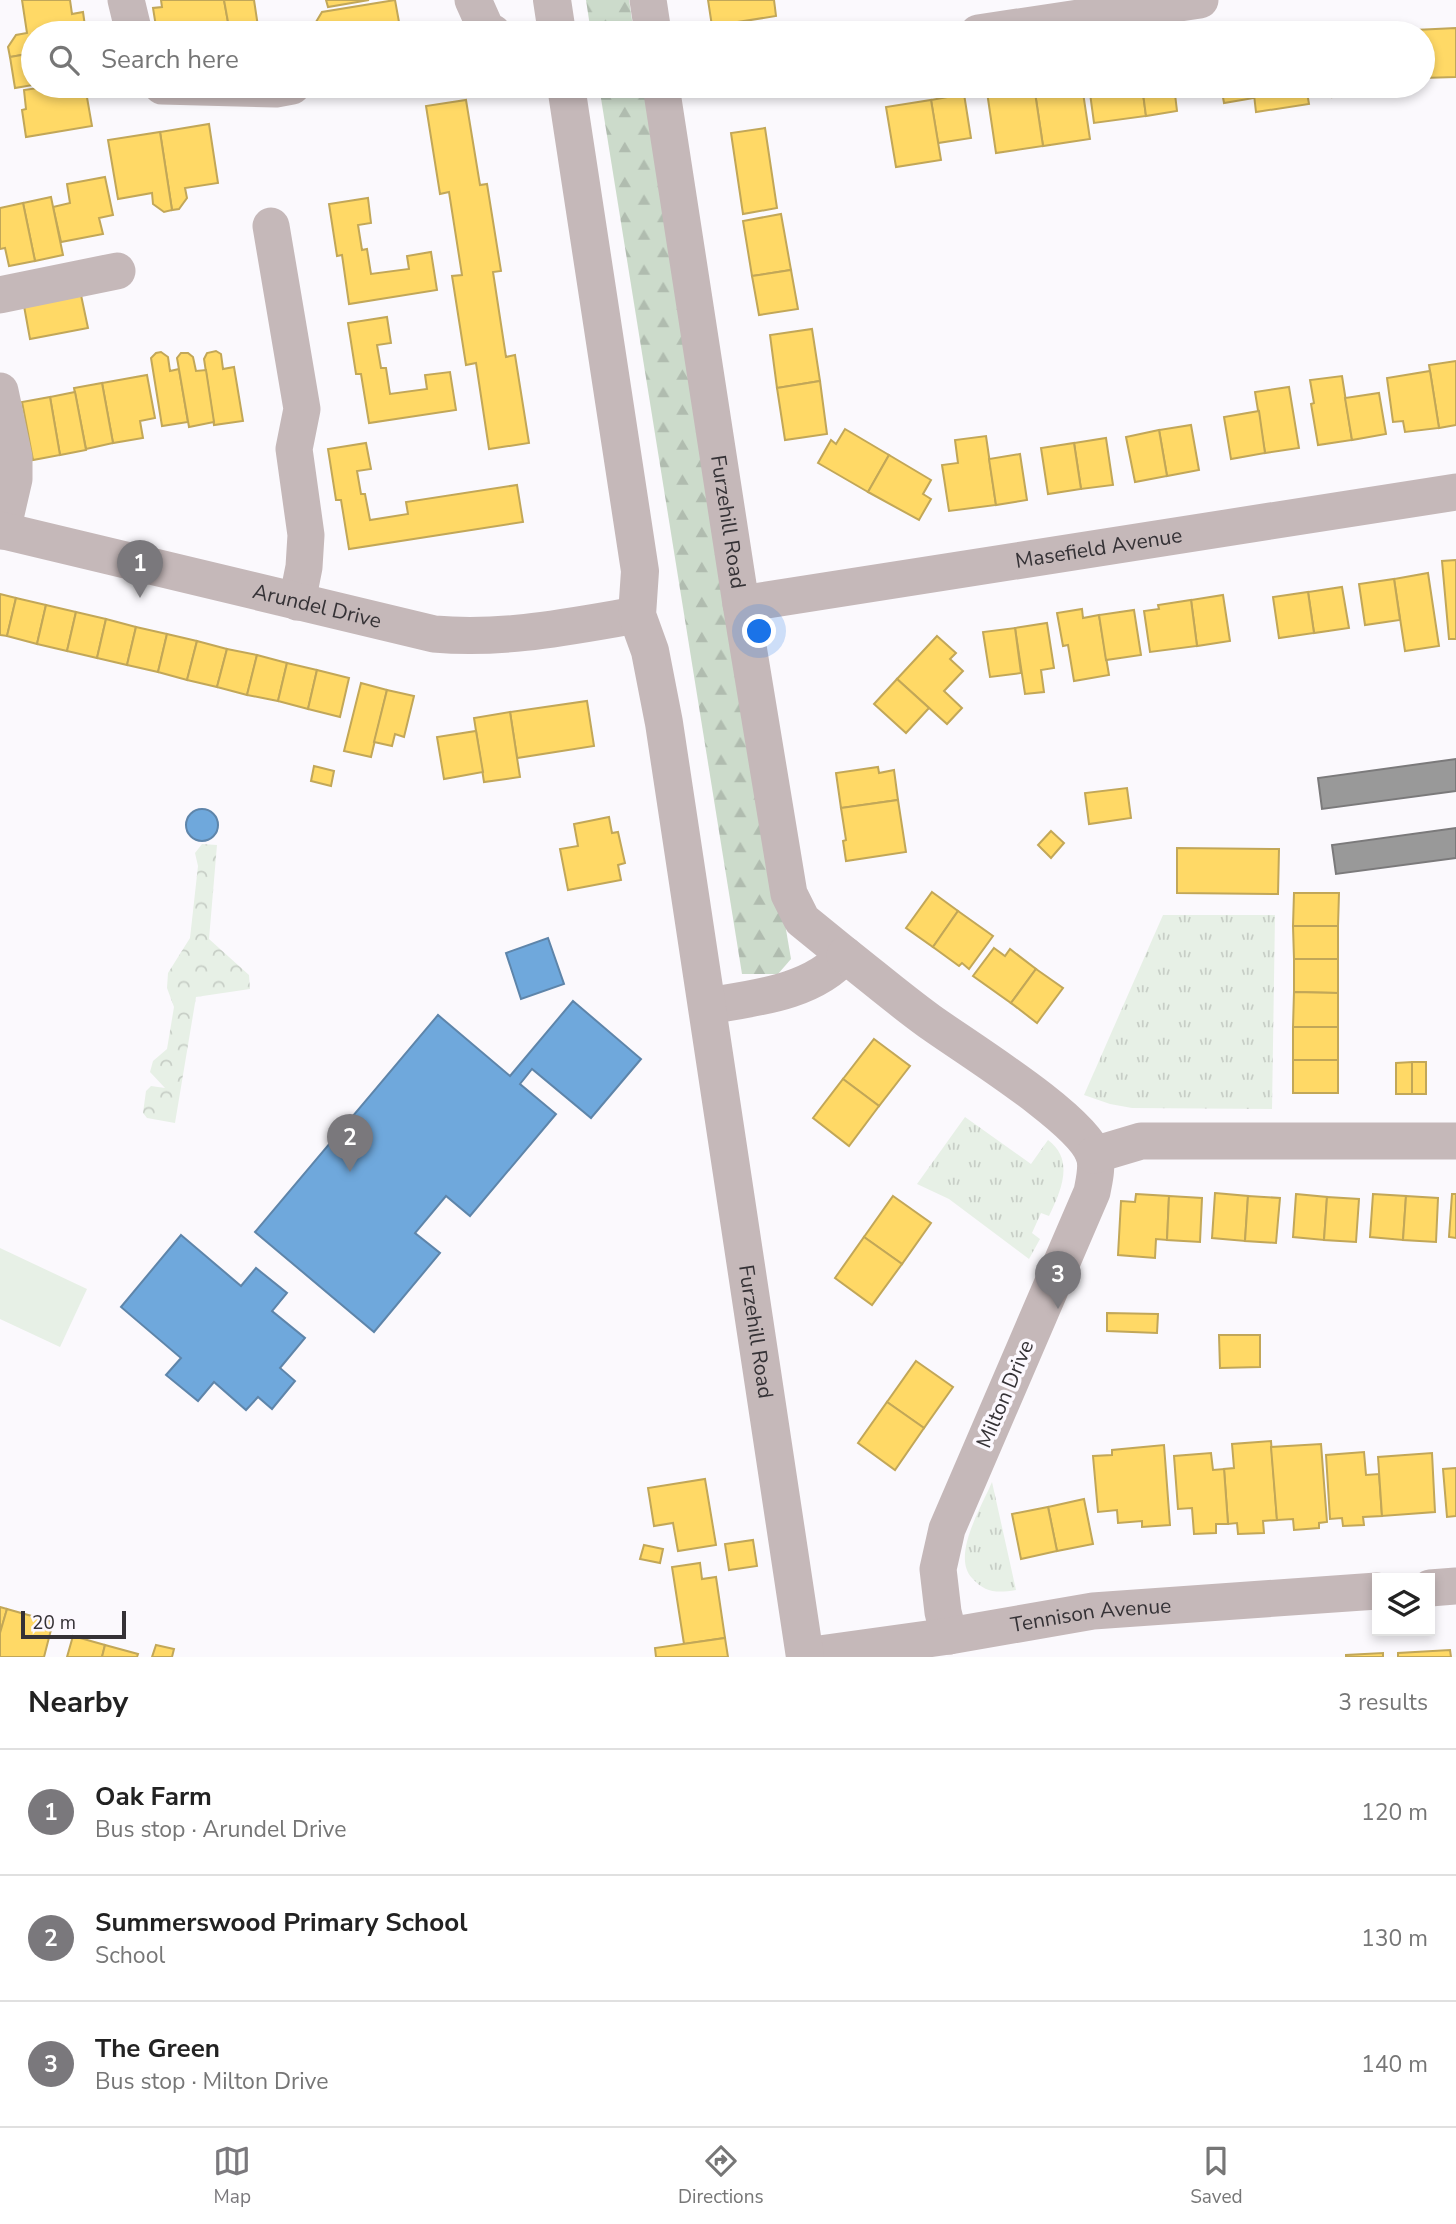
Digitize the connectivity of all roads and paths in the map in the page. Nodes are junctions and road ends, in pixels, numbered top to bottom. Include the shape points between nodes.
1 (126, 0) edge
2 (552, 0) edge
3 (648, 0) edge
4 (1200, 0) edge
5 (131, 21) edge
6 (555, 21) edge
7 (651, 21) edge
8 (1059, 21) edge
9 (568, 98) edge
10 (662, 98) edge
11 (271, 226) dead end
12 (117, 271) dead end
13 (0, 295) edge
14 (0, 391) edge
15 (1456, 492) edge
16 (1, 530) edge
17 (297, 602) junction
18 (741, 604) junction
19 (637, 615) junction
20 (845, 955) junction
21 (708, 1006) junction
22 (1456, 1141) edge
23 (1094, 1155) junction
24 (1456, 1587) edge
25 (1435, 1588) edge
26 (1372, 1591) edge
27 (949, 1636) junction
28 (805, 1657) edge

1 - 5 street
2 - 6 street
3 - 7 street
4 - 8 street
9 - 19 street, Furzehill Road via 640,571
10 - 18 street, Furzehill Road
11 - 17 street via 302,409 294,449 306,535
12 - 13 street
14 - 16 street via 14,457 14,479
15 - 18 street, Masefield Avenue
16 - 17 street, Arundel Drive
17 - 19 street, Arundel Drive via 434,634 472,637
18 - 20 street, Furzehill Road via 789,894 802,920
19 - 21 street, Furzehill Road via 650,651 664,723
20 - 21 street via 818,979
20 - 23 street via 1058,1113 1079,1132
21 - 28 street, Furzehill Road
22 - 23 street via 1141,1141
23 - 27 street, Milton Drive via 1092,1192 947,1529 938,1569
24 - 25 street
26 - 27 street, Tennison Avenue via 1093,1611
27 - 28 street, Tennison Avenue

